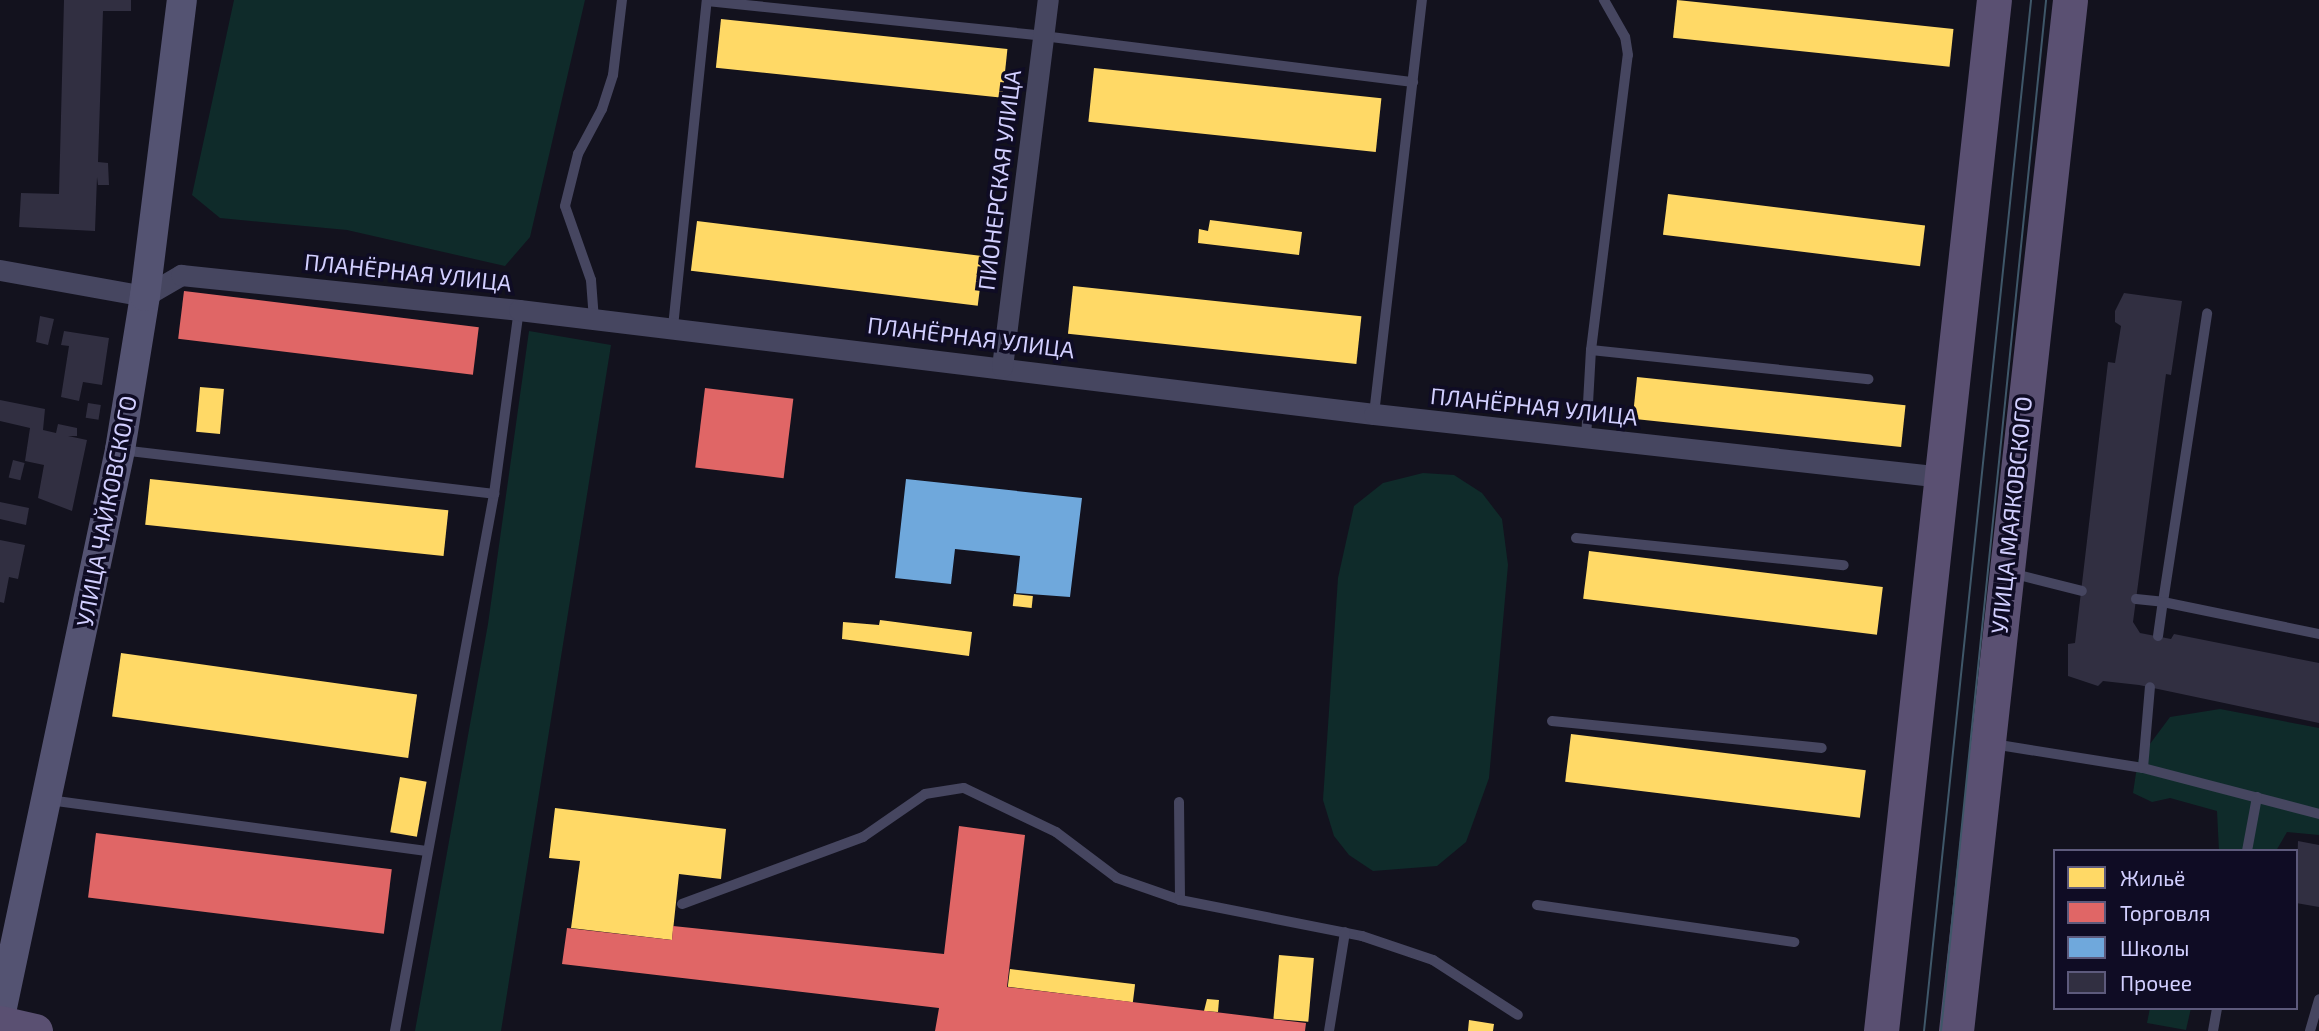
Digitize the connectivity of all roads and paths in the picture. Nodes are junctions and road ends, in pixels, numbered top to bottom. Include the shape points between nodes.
1 (182, 0) edge
2 (622, 0) edge
3 (1048, 0) edge
4 (1422, 0) edge
5 (1604, 0) edge
6 (1994, 0) edge
7 (2070, 0) edge
8 (707, 1) edge
9 (1043, 36) junction
10 (1413, 82) junction
11 (0, 270) edge
12 (145, 296) junction
13 (519, 310) junction
14 (2207, 313) dead end
15 (594, 320) junction
16 (673, 327) junction
17 (1591, 350) junction
18 (1002, 367) junction
19 (1868, 379) dead end
20 (1374, 414) junction
21 (1586, 439) junction
22 (120, 450) junction
23 (1943, 477) junction
24 (494, 494) junction
25 (1576, 538) dead end
26 (1844, 565) dead end
27 (2005, 572) junction
28 (2081, 591) dead end
29 (2136, 599) dead end
30 (2163, 602) junction
31 (2319, 635) edge
32 (2158, 636) dead end
33 (2151, 687) dead end
34 (1552, 721) dead end
35 (1987, 743) junction
36 (1822, 748) dead end
37 (2143, 768) junction
38 (2256, 797) junction
39 (49, 800) junction
40 (1179, 802) dead end
41 (2319, 814) edge
42 (2246, 849) edge
43 (427, 851) junction
44 (1180, 900) junction
45 (682, 904) dead end
46 (1537, 905) dead end
47 (1345, 932) junction
48 (1794, 942) dead end
49 (2319, 999) edge
50 (2217, 1010) edge
51 (1518, 1015) dead end
52 (0, 1017) edge
53 (0, 1023) edge
54 (36, 1031) edge
55 (395, 1031) edge
56 (1329, 1031) edge
57 (1881, 1031) edge
58 (1956, 1031) edge
59 (2213, 1031) edge
60 (2310, 1031) edge

1 - 12 main road, УЛИЦА ЧАЙКОВСКОГО
2 - 15 lane via 613,75 602,109 578,154 565,206 591,280
3 - 9 street, ПИОНЕРСКАЯ УЛИЦА
4 - 10 lane
5 - 17 lane via 1625,37 1628,55
6 - 23 main road
7 - 27 main road, УЛИЦА МАЯКОВСКОГО
8 - 9 lane
8 - 16 lane
9 - 10 lane
9 - 18 street, ПИОНЕРСКАЯ УЛИЦА
10 - 20 lane
11 - 12 street
12 - 13 street, ПЛАНЁРНАЯ УЛИЦА via 181,275
12 - 22 main road, УЛИЦА ЧАЙКОВСКОГО
13 - 15 street, ПЛАНЁРНАЯ УЛИЦА
13 - 24 lane
14 - 30 lane
15 - 16 street, ПЛАНЁРНАЯ УЛИЦА
16 - 18 street, ПЛАНЁРНАЯ УЛИЦА
17 - 19 lane
17 - 21 lane
18 - 20 street, ПЛАНЁРНАЯ УЛИЦА
20 - 21 street, ПЛАНЁРНАЯ УЛИЦА
21 - 23 street, ПЛАНЁРНАЯ УЛИЦА
22 - 24 lane
22 - 39 main road, УЛИЦА ЧАЙКОВСКОГО
23 - 57 main road
24 - 43 lane
25 - 26 lane
27 - 28 lane
27 - 35 main road, УЛИЦА МАЯКОВСКОГО
29 - 30 lane
30 - 31 lane
30 - 32 lane
33 - 37 lane
34 - 36 lane
35 - 37 lane
35 - 58 main road, УЛИЦА МАЯКОВСКОГО
37 - 38 lane
38 - 41 lane
38 - 42 lane
39 - 43 lane
39 - 52 main road, УЛИЦА ЧАЙКОВСКОГО
40 - 44 lane
43 - 55 lane
44 - 45 lane via 1117,878 1056,832 964,788 925,794 863,837
44 - 47 lane
46 - 48 lane
47 - 51 lane via 1433,960
47 - 56 lane
49 - 60 lane
50 - 59 lane
53 - 54 main road

